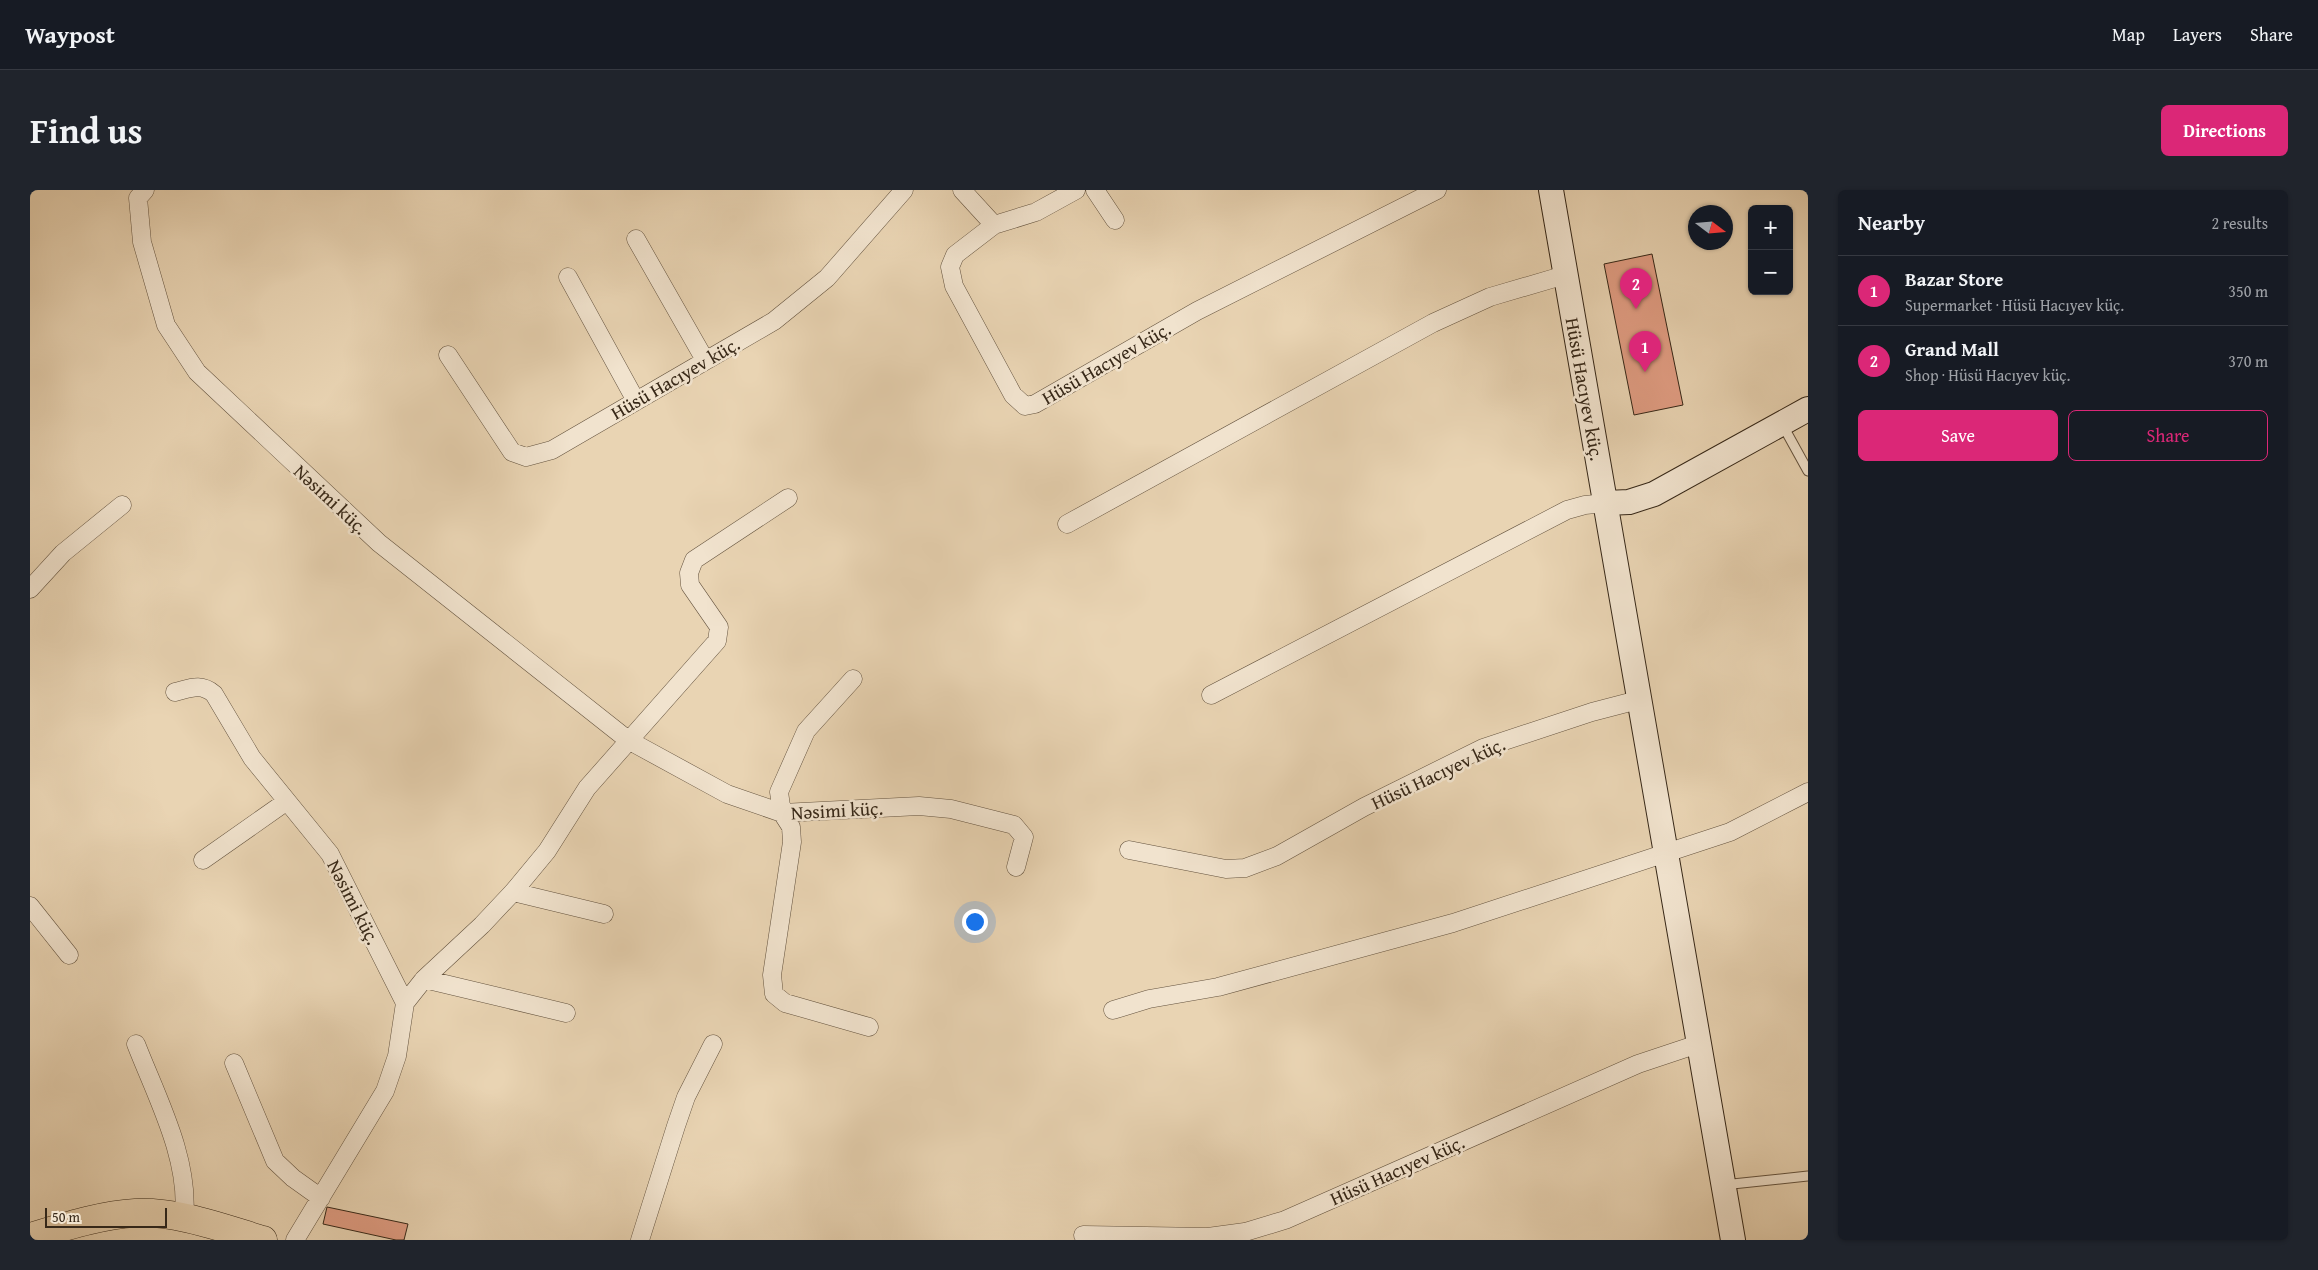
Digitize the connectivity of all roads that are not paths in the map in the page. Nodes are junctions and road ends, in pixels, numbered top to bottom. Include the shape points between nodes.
1 (904, 190) edge
2 (962, 190) edge
3 (1076, 190) edge
4 (1096, 190) edge
5 (1437, 190) edge
6 (1551, 190) edge
7 (139, 193) edge
8 (1115, 220) dead end
9 (994, 225) junction
10 (636, 239) dead end
11 (1565, 275) junction
12 (568, 277) dead end
13 (448, 355) dead end
14 (705, 360) junction
15 (636, 401) junction
16 (1808, 410) edge
17 (1782, 424) junction
18 (1808, 471) edge
19 (788, 498) dead end
20 (1606, 503) junction
21 (122, 505) dead end
22 (1067, 524) dead end
23 (30, 590) edge
24 (853, 679) dead end
25 (175, 692) dead end
26 (1211, 695) dead end
27 (1638, 700) junction
28 (628, 740) junction
29 (1808, 792) edge
30 (287, 801) junction
31 (782, 813) junction
32 (1128, 850) dead end
33 (1665, 853) junction
34 (203, 860) dead end
35 (1016, 867) dead end
36 (513, 892) junction
37 (30, 906) edge
38 (604, 914) dead end
39 (69, 955) dead end
40 (424, 979) junction
41 (405, 1003) junction
42 (1113, 1010) dead end
43 (566, 1013) dead end
44 (869, 1027) dead end
45 (136, 1044) dead end
46 (713, 1044) dead end
47 (1698, 1044) junction
48 (234, 1063) dead end
49 (1808, 1176) edge
50 (1723, 1185) junction
51 (321, 1198) junction
52 (184, 1218) junction
53 (58, 1234) edge
54 (1083, 1235) dead end
55 (30, 1237) edge
56 (263, 1240) edge
57 (295, 1240) edge
58 (640, 1240) edge
59 (1733, 1240) edge

1 - 14 street, Hüsü Hacıyev küç. via 827,278 774,321
2 - 9 street
3 - 9 street, Hüsü Hacıyev küç. via 1036,212
4 - 8 street
5 - 9 street, Hüsü Hacıyev küç. via 1197,311 1035,404 1025,406 1013,395 954,286 950,267 955,255
6 - 11 main road, Hüsü Hacıyev küç.
7 - 28 street, Nəsimi küç. via 142,242 166,325 197,372 379,543
10 - 14 street
11 - 20 main road, Hüsü Hacıyev küç.
11 - 22 street via 1490,297 1433,323
12 - 15 street
13 - 15 street, Hüsü Hacıyev küç. via 512,452 526,457 552,450
14 - 15 street, Hüsü Hacıyev küç.
16 - 17 main road
17 - 18 lane
17 - 20 main road via 1654,494 1629,502
19 - 28 street via 694,560 689,573 690,585 719,628 717,642
20 - 26 street via 1567,510
20 - 27 main road, Hüsü Hacıyev küç.
21 - 23 street via 63,553
24 - 31 street via 806,731 779,792
25 - 30 street, Nəsimi küç. via 198,686 214,694 252,758
27 - 32 street, Hüsü Hacıyev küç. via 1483,748 1364,807 1277,856 1245,868 1226,869
27 - 33 main road, Hüsü Hacıyev küç.
28 - 31 street, Nəsimi küç. via 728,794
28 - 36 street via 587,788 547,851
29 - 33 street via 1730,832
30 - 34 street
30 - 41 street, Nəsimi küç. via 330,854
31 - 35 street, Nəsimi küç. via 919,806 951,809 1014,825 1024,837
31 - 44 street via 791,827 792,842 772,975 774,994 785,1003
33 - 42 street via 1453,923 1218,987 1149,999
33 - 47 main road, Hüsü Hacıyev küç.
36 - 38 street
36 - 40 street
37 - 39 street
40 - 41 street
40 - 43 street
41 - 51 street via 397,1056 385,1091
45 - 52 street via 179,1158 185,1183
46 - 58 street via 686,1098
47 - 50 main road, Hüsü Hacıyev küç.
47 - 54 street, Hüsü Hacıyev küç. via 1638,1064 1285,1220 1246,1232 1208,1237
48 - 51 street via 275,1161
49 - 50 lane
50 - 59 main road, Hüsü Hacıyev küç.
51 - 57 street
52 - 53 main road via 136,1213 114,1215
52 - 56 main road
53 - 55 main road

